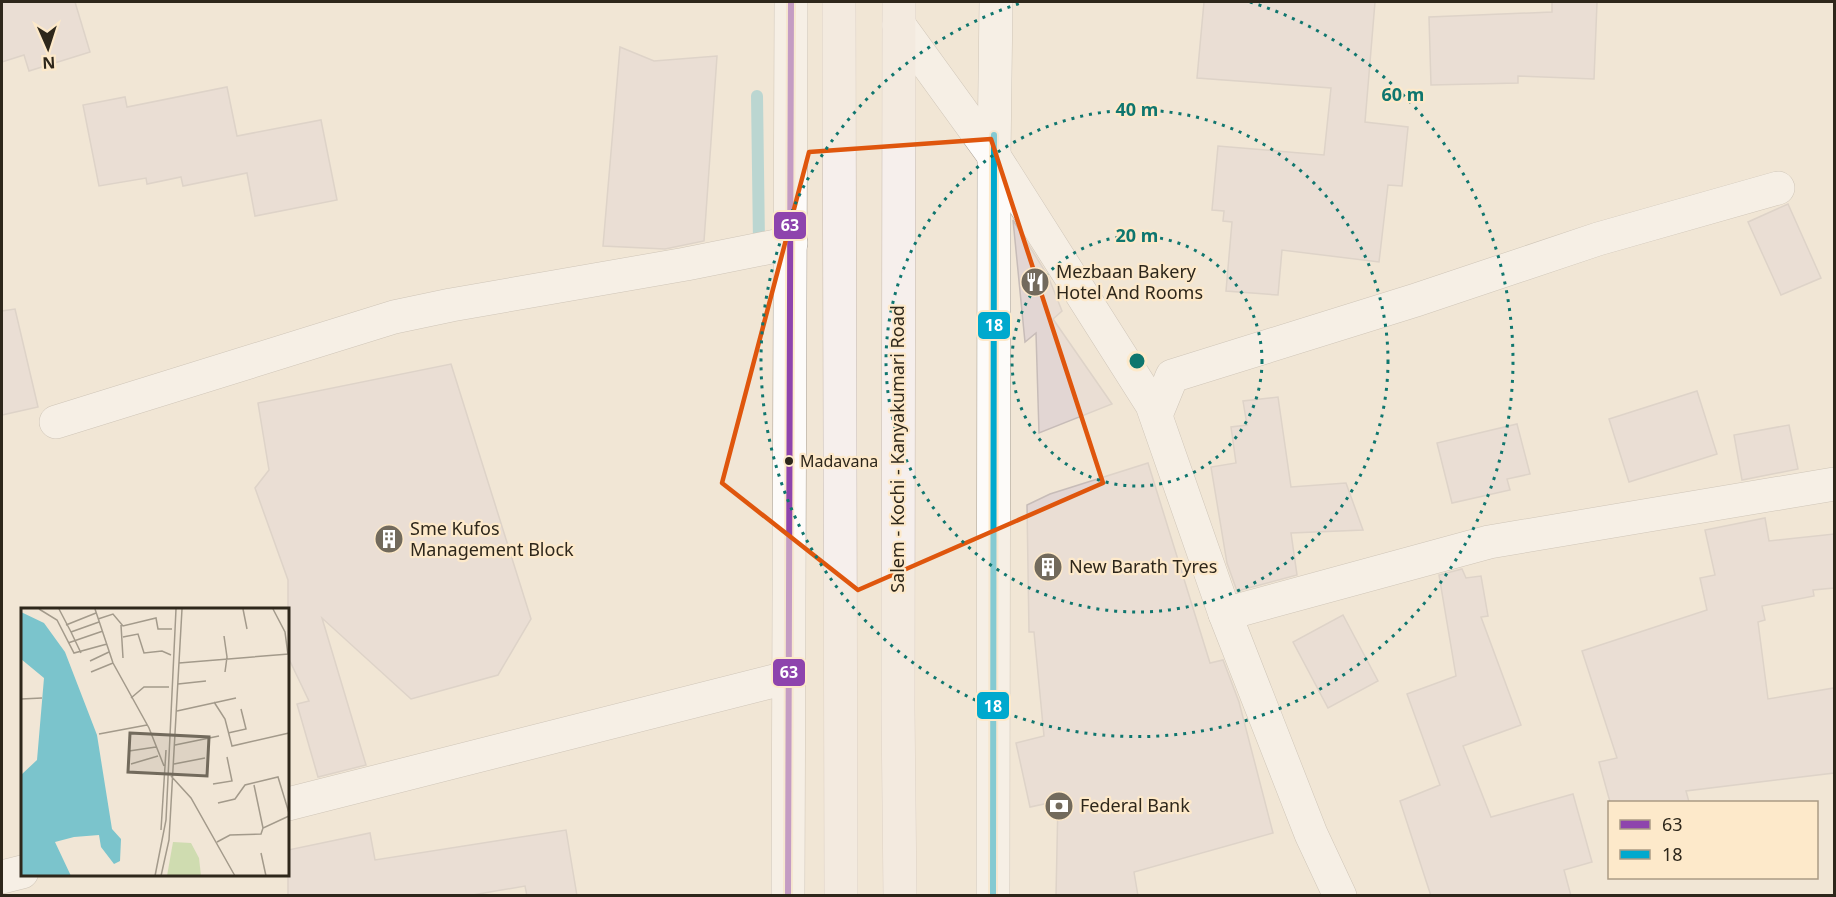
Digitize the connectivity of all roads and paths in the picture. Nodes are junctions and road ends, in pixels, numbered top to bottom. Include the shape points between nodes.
1 (791, 2) edge
2 (839, 2) edge
3 (996, 2) edge
4 (893, 9) edge
5 (994, 156) junction
6 (1778, 188) dead end
7 (791, 243) junction
8 (1156, 415) junction
9 (56, 422) dead end
10 (1834, 484) edge
11 (1225, 614) junction
12 (790, 677) junction
13 (290, 803) edge
14 (21, 872) edge
15 (2, 877) edge
16 (788, 896) edge
17 (841, 896) edge
18 (900, 896) edge
19 (993, 896) edge
20 (1341, 896) edge

1 - 7 street
2 - 17 highway
3 - 5 street
4 - 5 street
4 - 18 highway, Salem - Kochi - Kanyakumari Road
5 - 8 street
5 - 19 street
6 - 8 street via 1598,239 1172,376
7 - 9 street via 394,316
7 - 12 street
8 - 11 street
10 - 11 street via 1489,542
11 - 20 street via 1311,834
12 - 13 street
12 - 16 street
14 - 15 street

